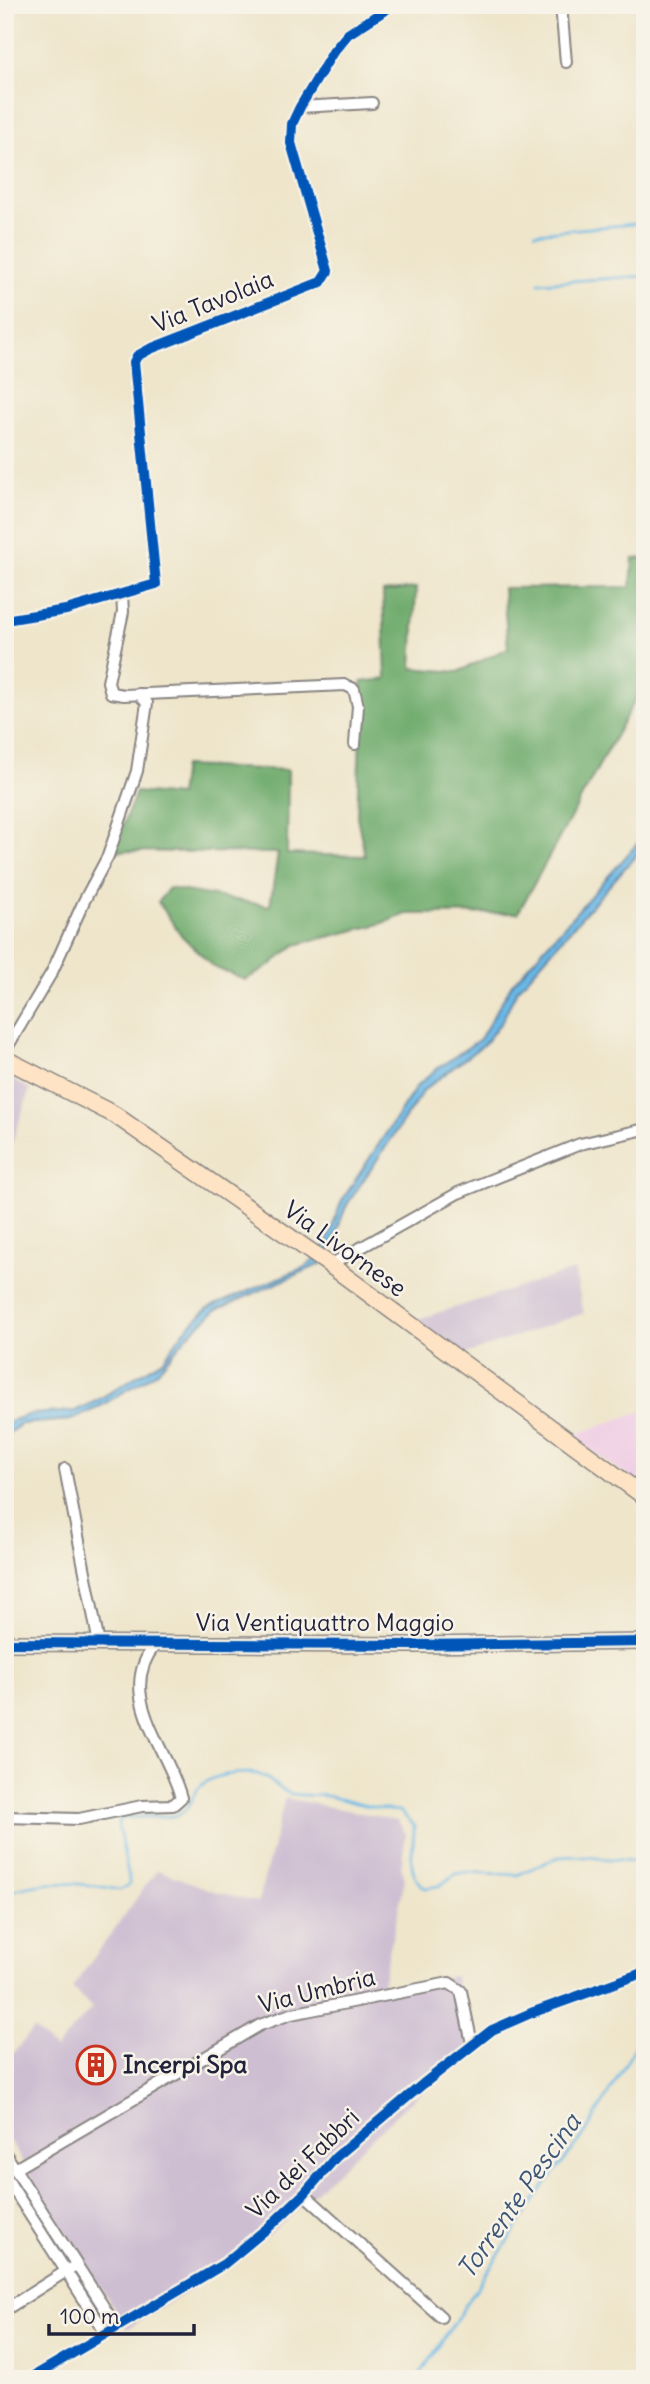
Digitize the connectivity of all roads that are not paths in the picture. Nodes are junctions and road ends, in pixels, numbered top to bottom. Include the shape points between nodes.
1 (393, 5) edge
2 (561, 5) edge
3 (566, 62) dead end
4 (372, 103) dead end
5 (300, 107) junction
6 (122, 594) junction
7 (5, 620) edge
8 (139, 694) junction
9 (355, 744) dead end
10 (5, 1051) edge
11 (5, 1059) edge
12 (645, 1129) edge
13 (328, 1264) junction
14 (65, 1469) dead end
15 (645, 1497) edge
16 (645, 1642) edge
17 (5, 1643) edge
18 (99, 1644) junction
19 (155, 1645) junction
20 (5, 1817) edge
21 (645, 1972) edge
22 (472, 2044) junction
23 (5, 2153) edge
24 (10, 2172) edge
25 (304, 2194) junction
26 (76, 2265) junction
27 (66, 2271) junction
28 (5, 2309) edge
29 (441, 2316) dead end
30 (111, 2329) junction
31 (29, 2379) edge

1 - 5 street, Via Tavolaia via 348,34
2 - 3 street
4 - 5 street
5 - 6 street, Via Tavolaia via 292,124 291,143 328,271 321,282 137,356 156,584
6 - 7 street, Via Tavolaia
6 - 8 street via 123,612 108,687 117,695
8 - 9 street via 345,685 354,689 358,706
8 - 10 street via 147,703 137,771 108,856 52,971
11 - 13 main road, Via Livornese via 115,1115
12 - 13 street via 580,1144 458,1192
13 - 15 main road, Via Livornese
14 - 18 street
16 - 19 street, Via Ventiquattro Maggio
17 - 18 street, Via Ventiquattro Maggio
18 - 19 street, Via Ventiquattro Maggio
19 - 20 street via 140,1678 141,1701 181,1798 173,1805 142,1806 79,1819
21 - 22 street, Via dei Fabbri via 531,2012
22 - 24 street, Via Umbria via 461,1990 449,1983 291,2014 260,2025
22 - 25 street, Via dei Fabbri via 336,2157
23 - 24 street
24 - 26 street
24 - 27 street
25 - 29 street
25 - 30 street, Via dei Fabbri via 223,2264
26 - 27 street
26 - 30 street
27 - 28 street
27 - 30 street
30 - 31 street, Via dei Fabbri

